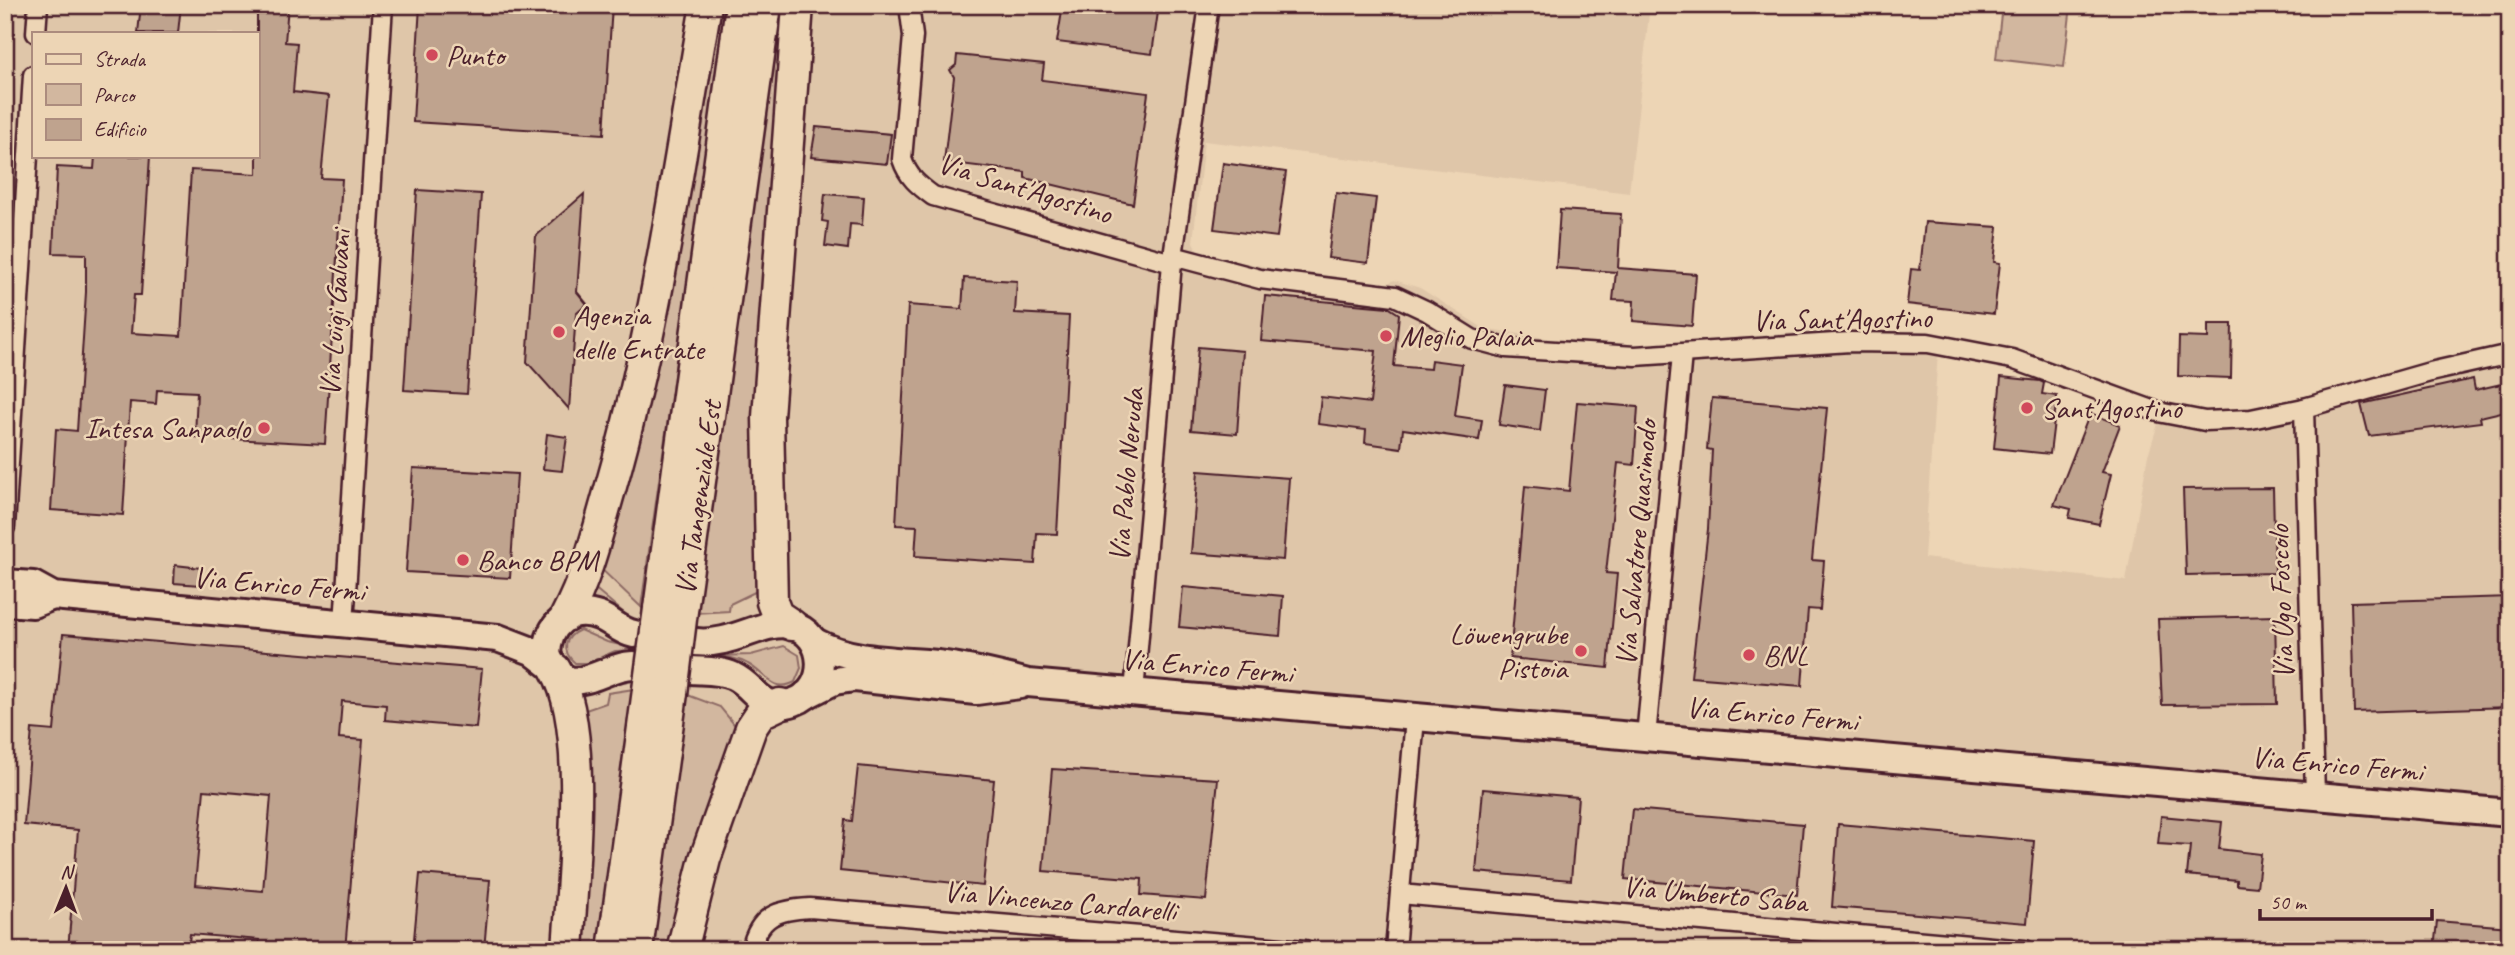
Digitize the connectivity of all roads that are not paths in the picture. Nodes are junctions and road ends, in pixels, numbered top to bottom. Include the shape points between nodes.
1 (38, 5) edge
2 (383, 5) edge
3 (706, 5) edge
4 (741, 5) edge
5 (766, 5) edge
6 (798, 5) edge
7 (909, 5) edge
8 (1209, 5) edge
9 (36, 32) edge
10 (32, 91) edge
11 (1173, 259) junction
12 (1682, 354) junction
13 (2510, 354) edge
14 (2304, 408) junction
15 (5, 527) edge
16 (5, 583) edge
17 (53, 597) junction
18 (5, 602) edge
19 (671, 610) junction
20 (562, 619) junction
21 (344, 624) junction
22 (634, 634) dead end
23 (803, 634) junction
24 (498, 638) junction
25 (696, 642) dead end
26 (555, 669) junction
27 (691, 670) dead end
28 (651, 683) junction
29 (1028, 683) junction
30 (1134, 692) junction
31 (793, 700) junction
32 (1415, 718) junction
33 (1646, 737) junction
34 (2315, 795) junction
35 (2510, 813) edge
36 (1400, 894) junction
37 (568, 950) edge
38 (613, 950) edge
39 (638, 950) edge
40 (682, 950) edge
41 (751, 950) edge
42 (1305, 950) edge
43 (1395, 950) edge
44 (2025, 950) edge

1 - 9 street
2 - 21 street, Via Luigi Galvani
3 - 20 main road via 626,431 587,569
4 - 19 main road, Via Tangenziale Est
5 - 19 main road, Via Tangenziale Est
6 - 23 main road via 768,452 772,602 781,619
7 - 11 street, Via Sant'Agostino via 913,36 902,159 910,177 933,196
8 - 11 street, Via Pablo Neruda
10 - 15 street
11 - 12 street, Via Sant'Agostino via 1260,279 1395,296 1472,339 1506,348 1608,355
11 - 30 street, Via Pablo Neruda
12 - 14 street, Via Sant'Agostino via 1850,342 1928,343 2012,359 2182,418 2225,421
12 - 33 street, Via Salvatore Quasimodo
13 - 14 street, Via Sant'Agostino
14 - 34 street, Via Ugo Foscolo
16 - 17 street, Via Enrico Fermi via 33,585
17 - 18 street, Via Enrico Fermi via 33,604
17 - 21 street, Via Enrico Fermi
19 - 28 main road, Via Tangenziale Est, bridge
20 - 22 street, Via Enrico Fermi via 593,614
20 - 24 street, Via Enrico Fermi via 535,632
20 - 26 street via 548,645
21 - 24 street, Via Enrico Fermi
23 - 25 street via 773,625 723,643
23 - 29 street, Via Enrico Fermi via 832,651 853,656 977,670
23 - 31 street via 820,668 813,688
24 - 26 street, Via Enrico Fermi via 532,651
26 - 28 street, Via Enrico Fermi via 579,681 616,667
26 - 37 main road via 566,691 575,772
27 - 31 street via 734,676 758,699
28 - 38 main road, Via Tangenziale Est
28 - 39 main road, Via Tangenziale Est
29 - 30 street, Via Enrico Fermi
29 - 31 street, Via Enrico Fermi via 976,691 855,678 834,681
30 - 32 street, Via Enrico Fermi
31 - 40 main road via 761,713 751,728 705,859
32 - 33 street, Via Enrico Fermi
32 - 36 street
33 - 34 street, Via Enrico Fermi
34 - 35 street, Via Enrico Fermi
36 - 43 street
36 - 44 street, Via Umberto Saba
41 - 42 street, Via Vincenzo Cardarelli via 755,930 770,916 810,908

